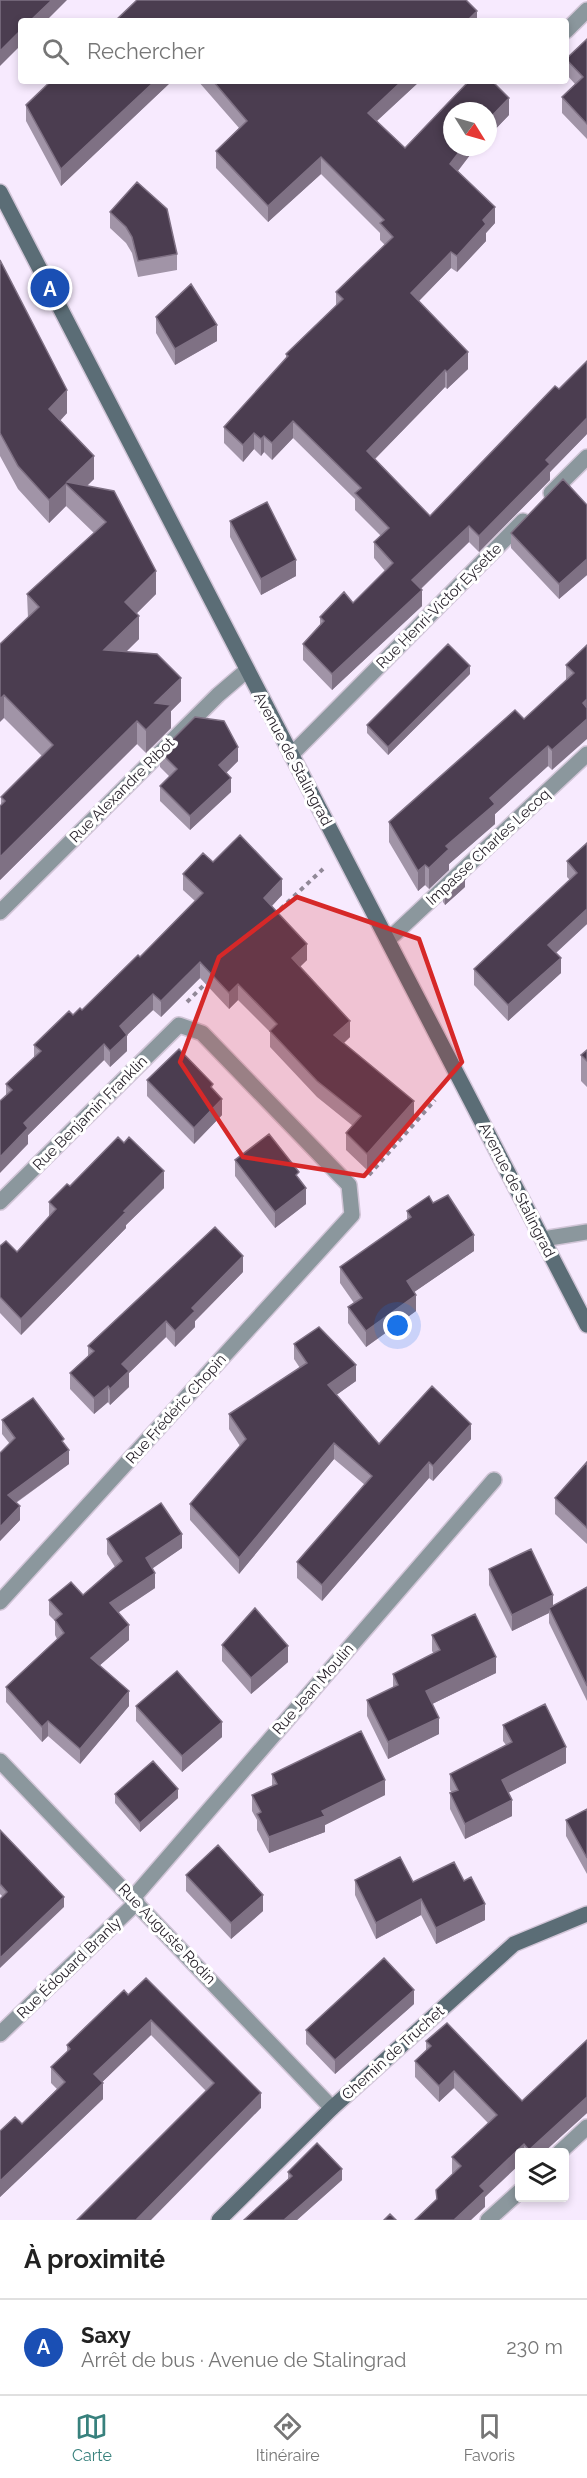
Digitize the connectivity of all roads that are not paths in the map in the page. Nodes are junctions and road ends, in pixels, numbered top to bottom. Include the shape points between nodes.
1 (587, 10) edge
2 (569, 28) edge
3 (0, 192) edge
4 (587, 457) edge
5 (246, 671) junction
6 (587, 754) edge
7 (291, 755) junction
8 (0, 912) edge
9 (388, 940) junction
10 (0, 1202) edge
11 (352, 1215) joint
12 (587, 1232) edge
13 (543, 1239) junction
14 (587, 1325) edge
15 (494, 1480) dead end
16 (0, 1602) edge
17 (0, 1761) edge
18 (135, 1900) junction
19 (587, 1914) edge
20 (0, 2034) edge
21 (332, 2108) junction
22 (587, 2127) edge
23 (564, 2148) edge
24 (515, 2195) edge
25 (219, 2220) edge
26 (488, 2220) edge

1 - 2 street
3 - 5 main road, Avenue de Stalingrad
4 - 7 street, Rue Henri-Victor Eysette
5 - 7 main road, Avenue de Stalingrad
5 - 8 street, Rue Alexandre Ribot
6 - 9 street, Impasse Charles Lecoq
7 - 9 main road, Avenue de Stalingrad
9 - 13 main road, Avenue de Stalingrad
10 - 11 street, Rue Benjamin Franklin via 179,1024 202,1033 349,1185
11 - 16 street, Rue Frédéric Chopin
12 - 13 street
13 - 14 main road, Avenue de Stalingrad
15 - 18 street, Rue Jean Moulin
17 - 18 street, Rue Auguste Rodin
18 - 20 street, Rue Édouard Branly
18 - 21 street, Rue Auguste Rodin
19 - 21 main road, Chemin de Truchet via 514,1944
21 - 25 main road, Chemin de Truchet
22 - 23 street
24 - 26 street

